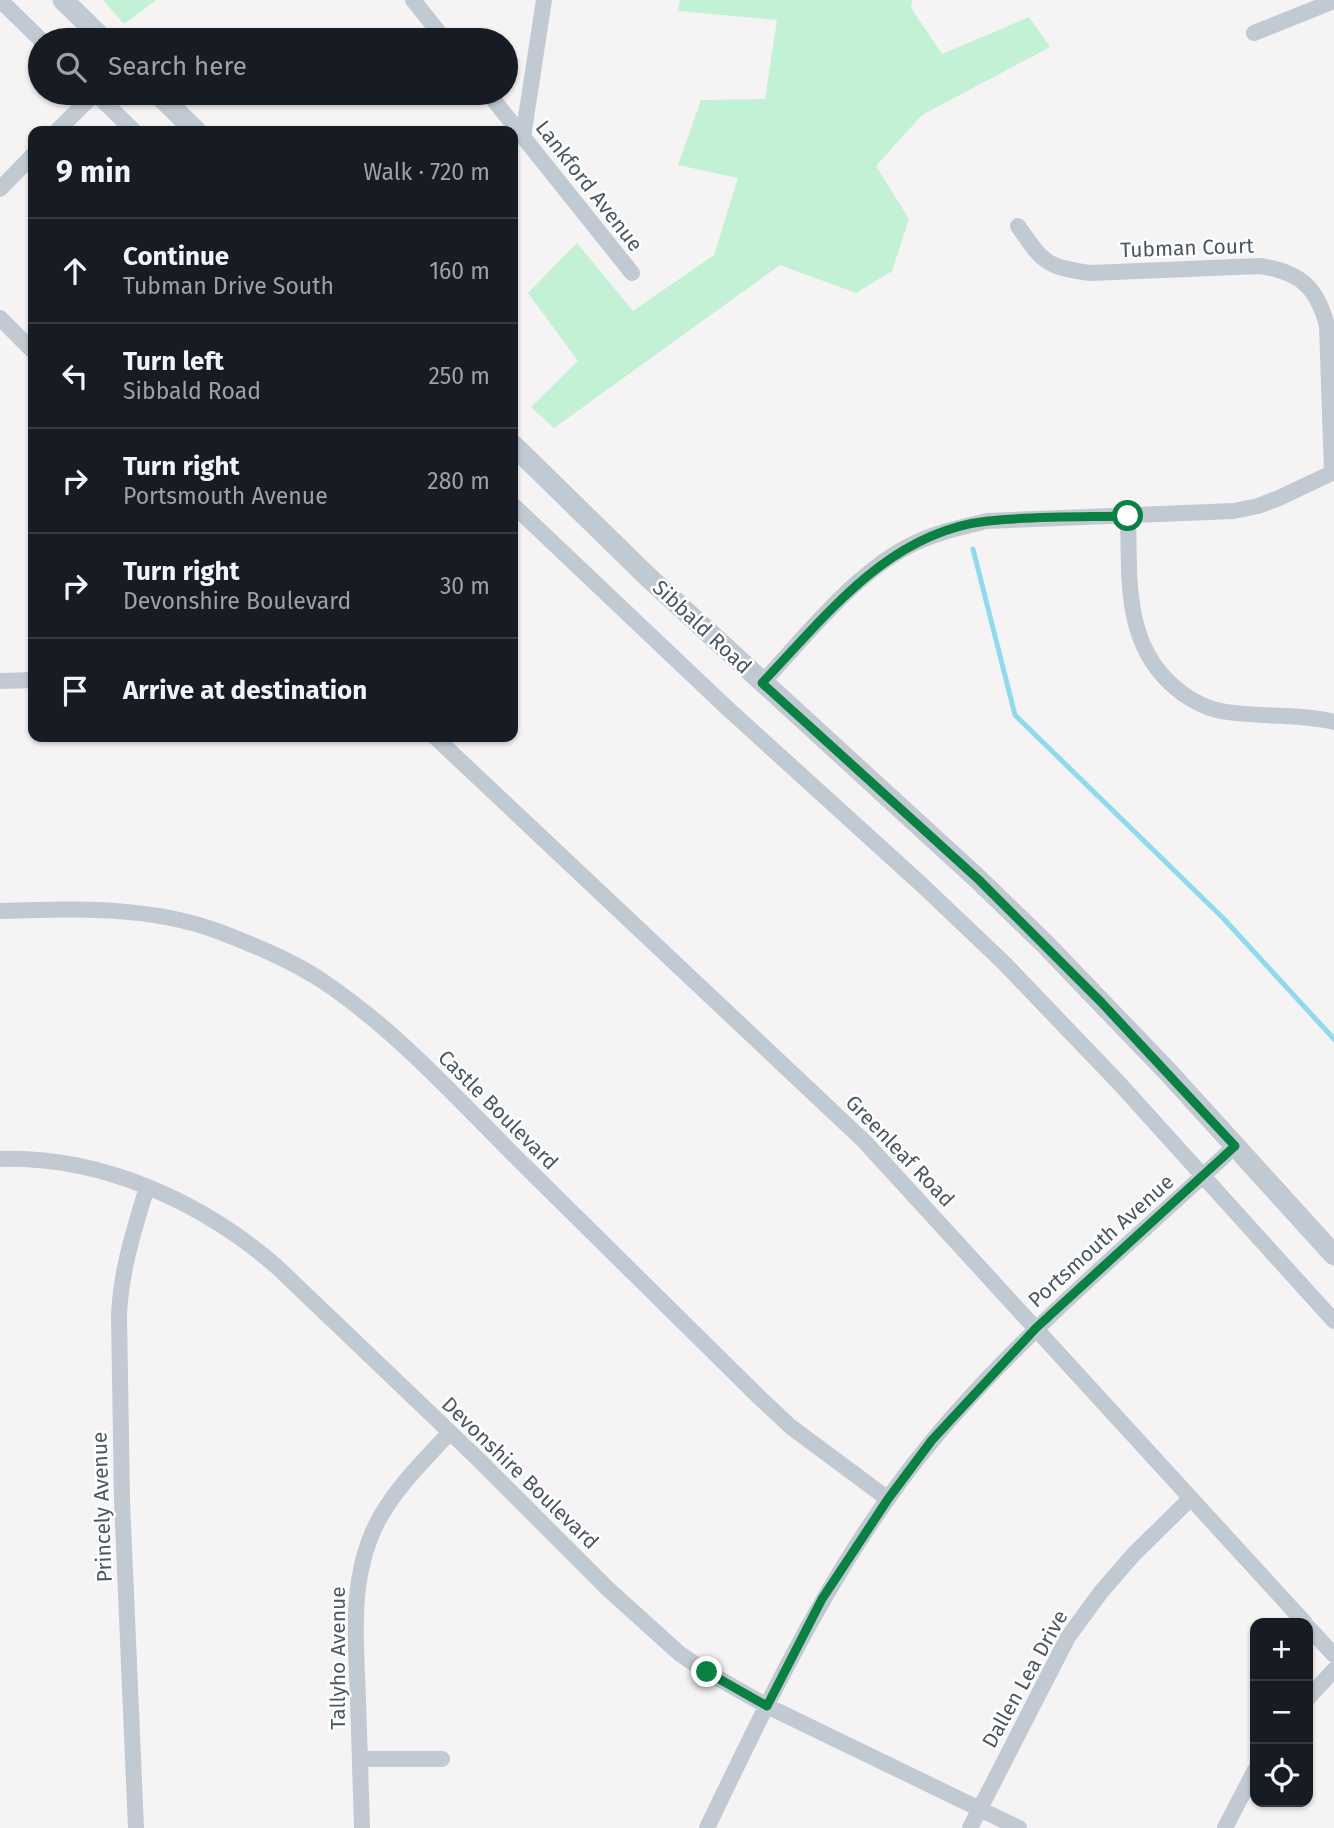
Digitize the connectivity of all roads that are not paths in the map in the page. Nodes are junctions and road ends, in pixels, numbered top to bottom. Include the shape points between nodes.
1 (0, 0) edge
2 (63, 0) edge
3 (413, 0) edge
4 (544, 0) edge
5 (1334, 1) edge
6 (29, 28) edge
7 (92, 28) edge
8 (435, 28) edge
9 (1254, 33) dead end
10 (83, 105) edge
11 (107, 105) edge
12 (169, 105) edge
13 (498, 105) edge
14 (62, 126) edge
15 (129, 126) edge
16 (191, 126) edge
17 (514, 126) edge
18 (518, 131) edge
19 (523, 137) junction
20 (28, 160) edge
21 (0, 189) edge
22 (1018, 226) dead end
23 (632, 273) dead end
24 (0, 318) edge
25 (28, 346) edge
26 (518, 450) edge
27 (1333, 472) edge
28 (518, 510) edge
29 (1128, 516) junction
30 (28, 680) edge
31 (0, 681) edge
32 (762, 683) junction
33 (1334, 722) edge
34 (440, 742) edge
35 (0, 911) edge
36 (1235, 1146) junction
37 (0, 1159) edge
38 (1202, 1177) junction
39 (147, 1187) junction
40 (1334, 1255) edge
41 (1334, 1321) edge
42 (1036, 1328) junction
43 (449, 1433) junction
44 (888, 1499) junction
45 (1190, 1499) junction
46 (1300, 1618) edge
47 (1313, 1632) edge
48 (1334, 1655) edge
49 (1334, 1670) edge
50 (1313, 1693) edge
51 (767, 1706) junction
52 (360, 1759) junction
53 (442, 1759) dead end
54 (1250, 1780) edge
55 (979, 1809) junction
56 (136, 1828) edge
57 (362, 1828) edge
58 (707, 1828) edge
59 (970, 1828) edge
60 (1019, 1828) edge
61 (1225, 1828) edge

1 - 6 street
2 - 7 street
3 - 8 street
4 - 19 street
5 - 9 street
10 - 14 street
11 - 15 street
12 - 16 street
13 - 17 street, Lankford Avenue
18 - 19 street, Lankford Avenue
19 - 23 street, Lankford Avenue
20 - 21 street
22 - 27 street, Tubman Court via 1040,258 1064,270 1090,273 1261,266 1278,269 1307,285 1327,326
24 - 25 street
26 - 32 street, Sibbald Road
27 - 29 street via 1258,506
28 - 38 street via 1003,962
29 - 32 street via 987,521 915,543 860,580
29 - 33 street via 1130,602 1144,649 1160,673 1196,704 1244,715 1293,715
30 - 31 street
32 - 36 street, Sibbald Road via 1007,907
34 - 42 street, Greenleaf Road via 864,1141
35 - 44 street, Castle Boulevard via 91,909 184,922 218,931 325,982 395,1038 760,1398
36 - 38 street, Portsmouth Avenue
36 - 40 street, Sibbald Road
37 - 39 street, Devonshire Boulevard via 58,1163
38 - 41 street
38 - 42 street, Portsmouth Avenue
39 - 43 street, Devonshire Boulevard via 189,1205 248,1242
39 - 56 street, Princely Avenue via 126,1255 119,1315
42 - 44 street, Portsmouth Avenue via 932,1440
42 - 45 street, Greenleaf Road
43 - 51 street, Devonshire Boulevard via 654,1632 707,1672
43 - 52 street, Tallyho Avenue via 396,1493 366,1547 355,1619
44 - 51 street, Portsmouth Avenue via 822,1599
45 - 46 street, Greenleaf Road
45 - 55 street, Dallen Lea Drive via 1134,1553 1068,1636
47 - 48 street, Greenleaf Road
49 - 50 street
51 - 55 street, Devonshire Boulevard
51 - 58 street, Portsmouth Avenue
52 - 53 street
52 - 57 street, Tallyho Avenue
54 - 61 street
55 - 59 street, Dallen Lea Drive
55 - 60 street, Devonshire Boulevard

